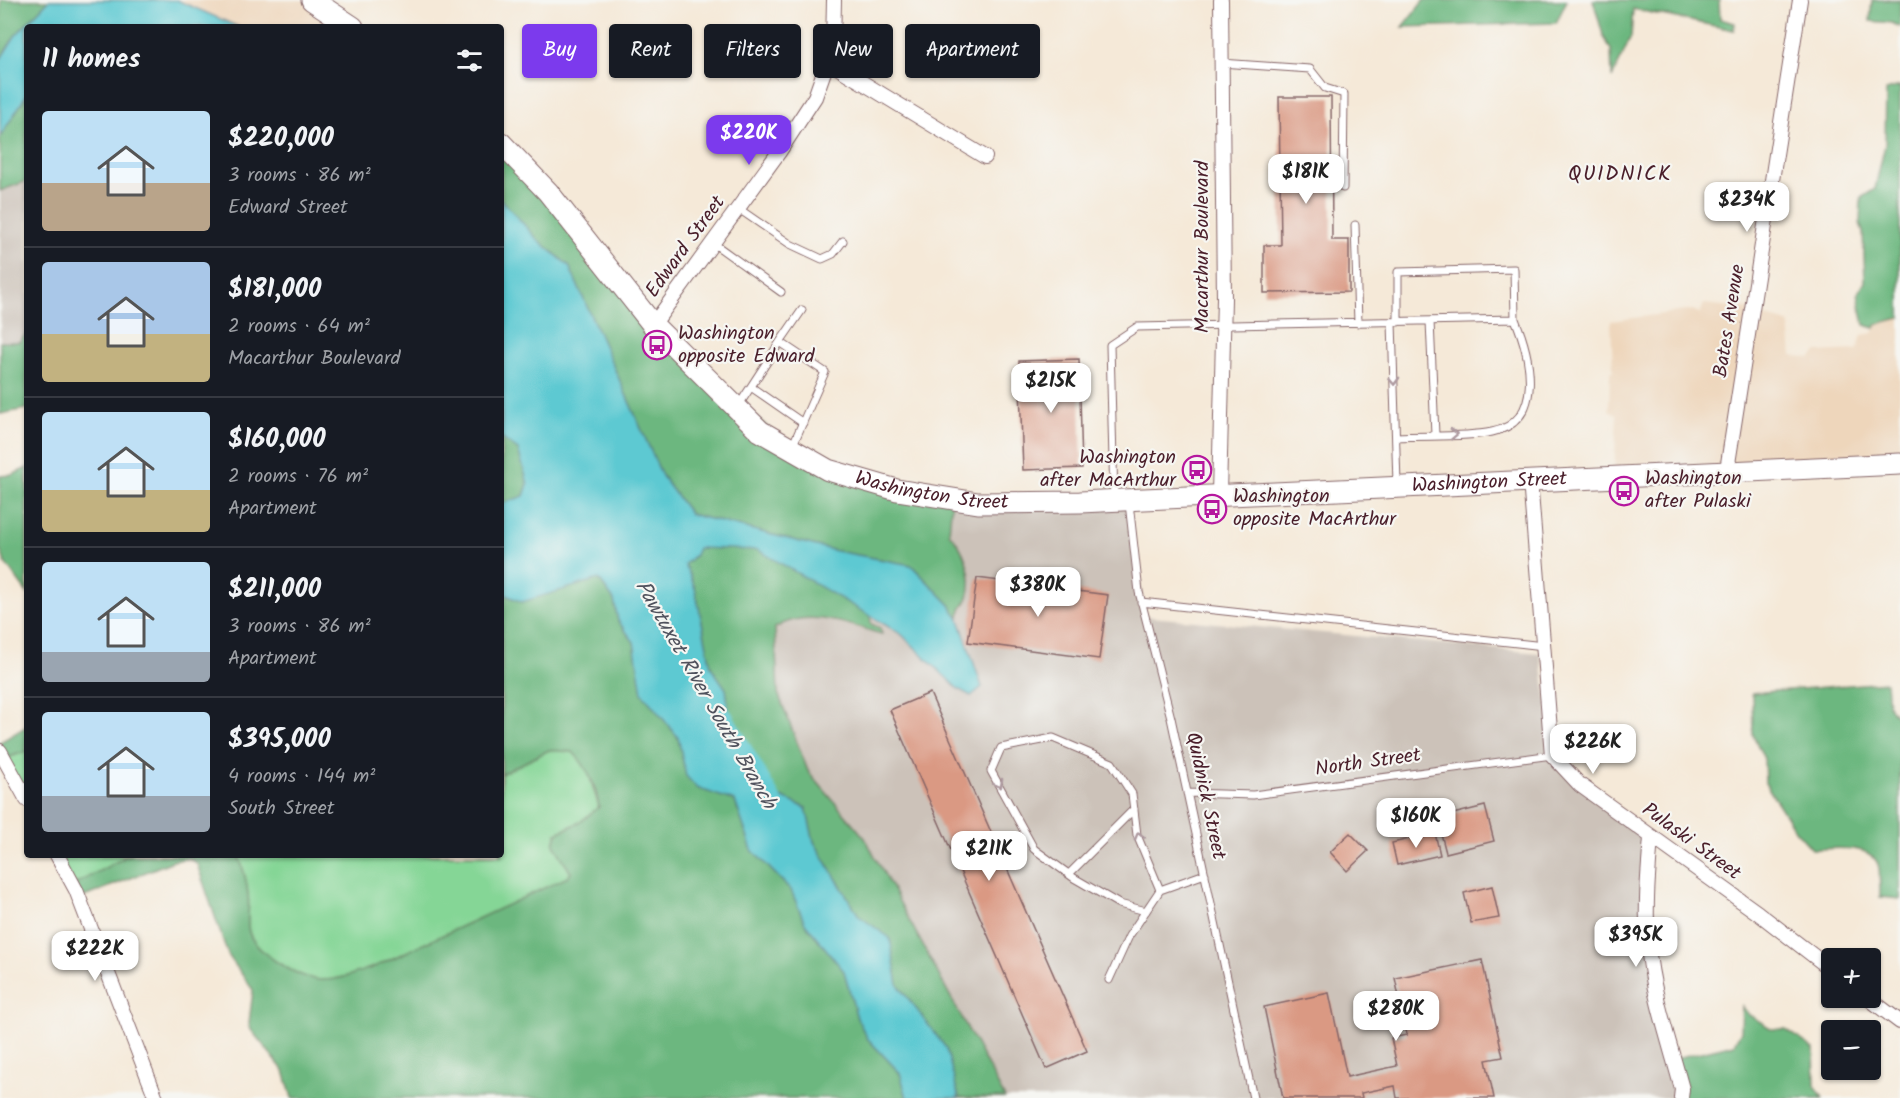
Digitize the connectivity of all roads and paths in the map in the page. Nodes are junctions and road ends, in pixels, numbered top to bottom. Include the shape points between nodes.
1 (834, 0) edge
2 (1221, 0) edge
3 (1800, 0) edge
4 (320, 2) edge
5 (349, 24) edge
6 (833, 24) edge
7 (1221, 63) junction
8 (821, 78) edge
9 (855, 78) edge
10 (504, 147) edge
11 (985, 157) dead end
12 (1343, 188) dead end
13 (739, 209) junction
14 (1355, 225) dead end
15 (843, 241) dead end
16 (713, 243) junction
17 (782, 292) dead end
18 (802, 310) dead end
19 (1515, 319) junction
20 (1430, 321) junction
21 (1395, 322) junction
22 (1358, 323) junction
23 (653, 325) junction
24 (1224, 326) junction
25 (780, 342) junction
26 (751, 387) junction
27 (737, 408) junction
28 (803, 423) junction
29 (1435, 435) junction
30 (1396, 437) junction
31 (791, 449) junction
32 (1900, 464) edge
33 (1727, 470) junction
34 (1530, 480) junction
35 (1397, 487) junction
36 (1219, 494) junction
37 (1121, 501) junction
38 (1141, 602) junction
39 (1544, 646) junction
40 (0, 751) edge
41 (1552, 755) junction
42 (1187, 793) junction
43 (24, 795) edge
44 (1134, 809) junction
45 (1651, 838) junction
46 (59, 858) edge
47 (1069, 874) junction
48 (1205, 874) junction
49 (1160, 890) junction
50 (1146, 911) junction
51 (1821, 962) edge
52 (1109, 980) dead end
53 (1881, 1008) edge
54 (1900, 1022) edge
55 (156, 1098) edge
56 (1253, 1098) edge
57 (1681, 1098) edge

1 - 6 street, Edward Street
2 - 7 street, Macarthur Boulevard
3 - 33 street, Bates Avenue
4 - 5 main road
7 - 12 lane via 1310,69 1325,88 1344,94
7 - 24 street, Macarthur Boulevard
8 - 13 street, Edward Street via 815,97
9 - 11 street
10 - 23 main road, Washington Street via 548,192
13 - 15 lane via 790,244 822,259 833,254
13 - 16 street, Edward Street
14 - 22 lane
16 - 17 lane
16 - 23 street, Edward Street
18 - 25 lane
19 - 20 lane
19 - 21 lane via 1514,269 1398,272
29 -> 19 lane via 1492,432 1510,424 1524,411 1530,393 1529,368 1525,343
20 - 21 lane
20 - 29 lane
21 - 22 lane
21 -> 30 lane
22 - 24 lane
23 - 27 main road, Washington Street
24 - 36 street, Macarthur Boulevard
24 - 37 lane, Quidnick Street via 1137,327 1110,345
25 - 26 lane
25 - 28 lane via 825,372
26 - 27 lane
26 - 28 lane
27 - 31 main road, Washington Street via 760,431
28 - 31 lane
29 - 30 lane
30 - 35 lane
31 - 37 main road, Washington Street via 828,470 932,495 978,502
32 - 33 main road, Washington Street
33 - 34 main road, Washington Street
34 - 35 main road, Washington Street
34 - 39 street
35 - 36 main road, Washington Street
36 - 37 main road, Washington Street
37 - 38 lane, Quidnick Street
38 - 39 lane
38 - 42 lane, Quidnick Street
39 - 41 street
40 - 43 street
41 - 42 lane, North Street via 1253,795
41 - 45 street, Pulaski Street via 1580,785
42 - 48 lane, Quidnick Street
44 - 47 lane
44 -> 47 lane via 1132,794 1112,763 1053,738 1001,748 991,771 1034,849
49 -> 44 lane via 1137,835
45 - 51 street, Pulaski Street
45 - 57 street via 1648,946
46 - 55 street via 76,890
47 - 50 lane via 1119,904
48 - 49 lane
48 - 56 lane, Quidnick Street
49 - 50 lane
50 - 52 lane via 1129,936
53 - 54 street

